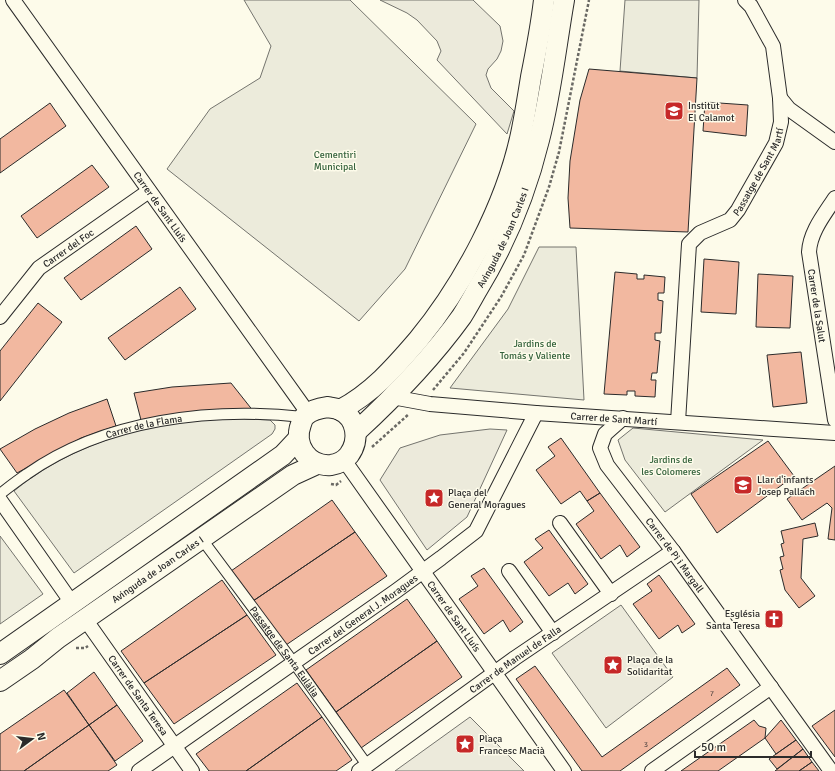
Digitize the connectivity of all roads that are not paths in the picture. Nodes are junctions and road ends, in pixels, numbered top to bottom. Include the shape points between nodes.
1 (13, 0) edge
2 (544, 0) edge
3 (564, 0) edge
4 (745, 0) edge
5 (780, 98) junction
6 (835, 142) edge
7 (149, 192) junction
8 (835, 198) edge
9 (0, 317) edge
10 (392, 397) junction
11 (340, 410) junction
12 (536, 413) junction
13 (306, 415) junction
14 (623, 418) junction
15 (835, 420) edge
16 (678, 422) junction
17 (356, 432) junction
18 (835, 433) edge
19 (298, 439) junction
20 (344, 460) junction
21 (317, 464) junction
22 (0, 494) edge
23 (0, 500) edge
24 (560, 523) dead end
25 (201, 538) junction
26 (672, 551) junction
27 (509, 571) dead end
28 (423, 572) junction
29 (611, 594) junction
30 (72, 603) junction
31 (85, 620) junction
32 (553, 633) junction
33 (0, 654) edge
34 (294, 663) junction
35 (495, 674) junction
36 (0, 681) edge
37 (771, 687) junction
38 (175, 746) junction
39 (363, 768) edge
40 (139, 771) edge
41 (192, 771) edge
42 (564, 771) edge
43 (652, 771) edge
44 (832, 771) edge

1 - 7 street, Carrer de Sant Lluís
2 - 11 main road, Avinguda de Joan Carles I via 521,135 489,226 464,274 426,331 375,387
3 - 10 main road, Avinguda de Joan Carles I via 540,139 509,229 490,269 462,316
4 - 5 street, Passatge de Sant Martí via 751,6 773,46
5 - 6 street via 789,109
5 - 16 street, Passatge de Sant Martí via 781,122 776,143 738,210 730,220 700,233 689,244
7 - 9 street, Carrer del Foc via 40,268
7 - 13 street, Carrer de Sant Lluís
8 - 15 street, Carrer de la Salut via 813,233 809,242 809,252
10 - 12 street, Carrer de Sant Martí via 430,404
10 - 17 main road, Avinguda de Joan Carles I
11 - 13 main road via 320,408
11 - 17 main road via 348,416
12 - 14 street, Carrer de Sant Martí
12 - 28 street, Carrer del General J. Moragues via 476,531
13 - 19 main road via 299,429
13 - 22 street, Carrer de la Flama via 225,414 135,426 96,438 59,455 27,473
14 - 16 street, Carrer de Sant Martí
14 - 26 street, Carrer de Pi i Margall via 605,434 600,448 607,465
16 - 18 street, Carrer de Sant Martí
17 - 20 main road via 353,450
19 - 21 main road via 306,455
19 - 30 main road, Avinguda de Joan Carles I via 283,455
20 - 21 main road via 334,465
20 - 28 street, Carrer de Sant Lluís
21 - 25 main road, Avinguda de Joan Carles I via 293,475
23 - 30 street
24 - 29 street
25 - 31 main road, Avinguda de Joan Carles I
25 - 34 street, Passatge de Santa Eulàlia
26 - 29 street, Carrer de Manuel de Falla
26 - 37 street, Carrer de Pi i Margall
27 - 32 street
28 - 34 street, Carrer del General J. Moragues
28 - 35 street, Carrer de Sant Lluís
29 - 32 street, Carrer de Manuel de Falla
30 - 33 main road, Avinguda de Joan Carles I
31 - 36 main road, Avinguda de Joan Carles I
31 - 38 street, Carrer de Santa Teresa
32 - 35 street, Carrer de Manuel de Falla
34 - 38 street, Carrer del General J. Moragues
34 - 39 street, Passatge de Santa Eulàlia
35 - 39 street, Carrer de Manuel de Falla
35 - 42 street, Carrer de Sant Lluís
37 - 43 street
37 - 44 street, Carrer de Pi i Margall
38 - 40 street, Carrer del General J. Moragues
38 - 41 street, Carrer de Santa Teresa

